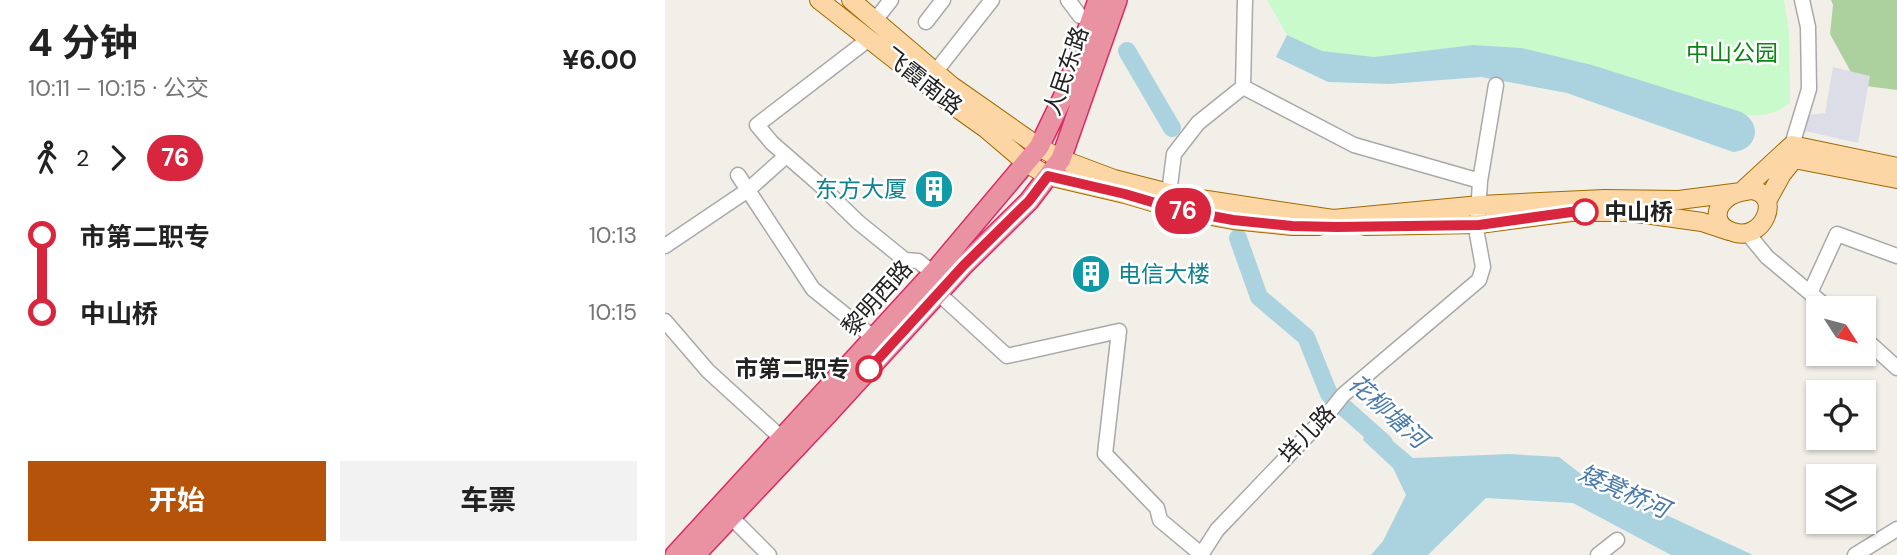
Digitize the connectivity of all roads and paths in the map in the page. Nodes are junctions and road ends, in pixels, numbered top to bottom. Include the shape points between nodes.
1 (819, 0) edge
2 (851, 0) edge
3 (891, 0) edge
4 (943, 0) edge
5 (992, 0) edge
6 (1067, 0) edge
7 (1098, 0) edge
8 (1117, 0) edge
9 (1245, 0) edge
10 (1802, 0) edge
11 (840, 16) junction
12 (1080, 16) dead end
13 (876, 19) junction
14 (926, 22) dead end
15 (869, 39) junction
16 (936, 71) junction
17 (1496, 85) dead end
18 (1243, 87) junction
19 (1793, 152) junction
20 (1032, 155) junction
21 (786, 156) junction
22 (1061, 159) junction
23 (1897, 167) edge
24 (738, 175) dead end
25 (1048, 176) junction
26 (1897, 179) edge
27 (1481, 181) junction
28 (748, 190) junction
29 (1741, 192) junction
30 (1169, 193) junction
31 (1767, 201) junction
32 (1480, 205) junction
33 (1479, 225) junction
34 (1729, 231) junction
35 (1748, 234) junction
36 (665, 246) edge
37 (1897, 256) edge
38 (933, 273) junction
39 (938, 293) junction
40 (1810, 293) junction
41 (1814, 296) edge
42 (665, 321) edge
43 (874, 338) junction
44 (1876, 349) edge
45 (1897, 368) edge
46 (789, 444) junction
47 (731, 517) junction
48 (1897, 529) edge
49 (1617, 540) dead end
50 (678, 553) edge
51 (769, 555) edge
52 (1201, 555) edge
53 (1598, 555) edge
54 (1855, 555) edge

1 - 11 main road, 飞霞南路
2 - 11 street
2 - 13 main road, 飞霞南路
3 - 13 street
4 - 14 street
5 - 16 street
6 - 12 street
7 - 20 highway, 人民东路 via 1065,93
8 - 22 highway, 人民东路
9 - 18 street
10 - 19 street via 1808,27 1809,89
11 - 15 main road, 飞霞南路
13 - 16 main road, 飞霞南路
15 - 20 main road, 飞霞南路 via 954,106
15 - 21 street via 757,125
16 - 20 main road, 飞霞南路
17 - 27 street, 垟儿路
18 - 27 street via 1353,145
18 - 30 street via 1198,123 1174,154
19 - 23 main road
19 - 26 main road
19 - 29 main road
19 - 31 main road
20 - 22 main road
20 - 25 main road
20 - 38 highway, 黎明西路
21 - 28 street
21 - 38 street via 886,245
22 - 25 highway, 人民东路
22 - 30 main road
24 - 28 street
25 - 33 main road via 1233,220 1326,227
25 - 39 highway, 黎明西路
27 - 32 street, 垟儿路
28 - 36 street
28 - 43 street via 813,289
29 - 31 main road via 1756,191
29 - 32 main road via 1679,200
29 - 34 main road via 1717,211 1720,225
30 - 32 main road via 1333,219
31 - 35 main road via 1765,218
32 - 33 street, 垟儿路
33 - 34 main road via 1571,212 1630,212 1702,222
33 - 52 street, 垟儿路 via 1483,267 1479,280 1343,395 1217,530
34 - 35 main road
35 - 40 street via 1767,257
37 - 40 street via 1837,234
38 - 43 highway, 黎明西路
39 - 46 highway, 黎明西路
39 - 52 street via 1007,356 1119,331 1105,454 1157,509 1160,520
40 - 41 street
42 - 46 street via 708,371
43 - 46 highway, 黎明西路
44 - 45 street
46 - 47 highway, 黎明西路
46 - 50 highway, 黎明西路
47 - 50 highway, 黎明西路
47 - 51 street
48 - 54 street
49 - 53 street

